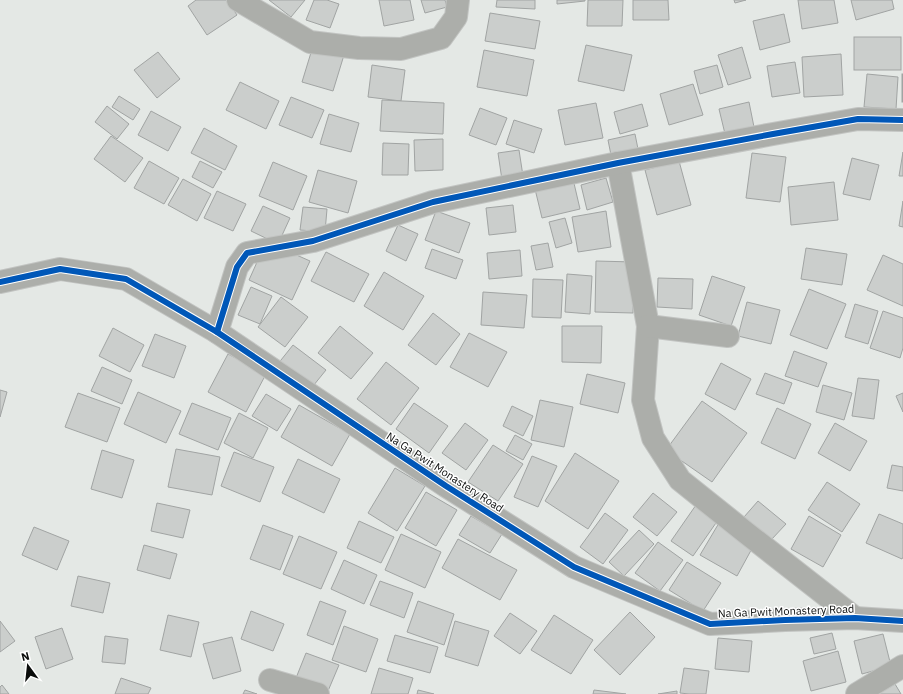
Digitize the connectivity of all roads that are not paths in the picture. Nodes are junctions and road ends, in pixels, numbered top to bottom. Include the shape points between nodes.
1 (238, 0) edge
2 (458, 0) edge
3 (903, 120) edge
4 (618, 163) junction
5 (0, 282) edge
6 (648, 326) junction
7 (217, 332) junction
8 (728, 336) dead end
9 (855, 618) junction
10 (903, 621) edge
11 (903, 666) edge
12 (270, 680) dead end
13 (318, 694) edge
14 (857, 694) edge

1 - 2 street via 310,42 359,48 401,49 441,38 456,17
3 - 4 street via 858,119
4 - 6 street
4 - 7 street via 433,202 313,241 247,253 237,267
5 - 7 street, Na Ga Pwit Monastery Road via 60,269 126,279
6 - 8 street
6 - 9 street via 643,400 653,438 680,480
7 - 9 street, Na Ga Pwit Monastery Road via 446,486 574,567 710,624
9 - 10 street, Na Ga Pwit Monastery Road
11 - 14 street
12 - 13 street

